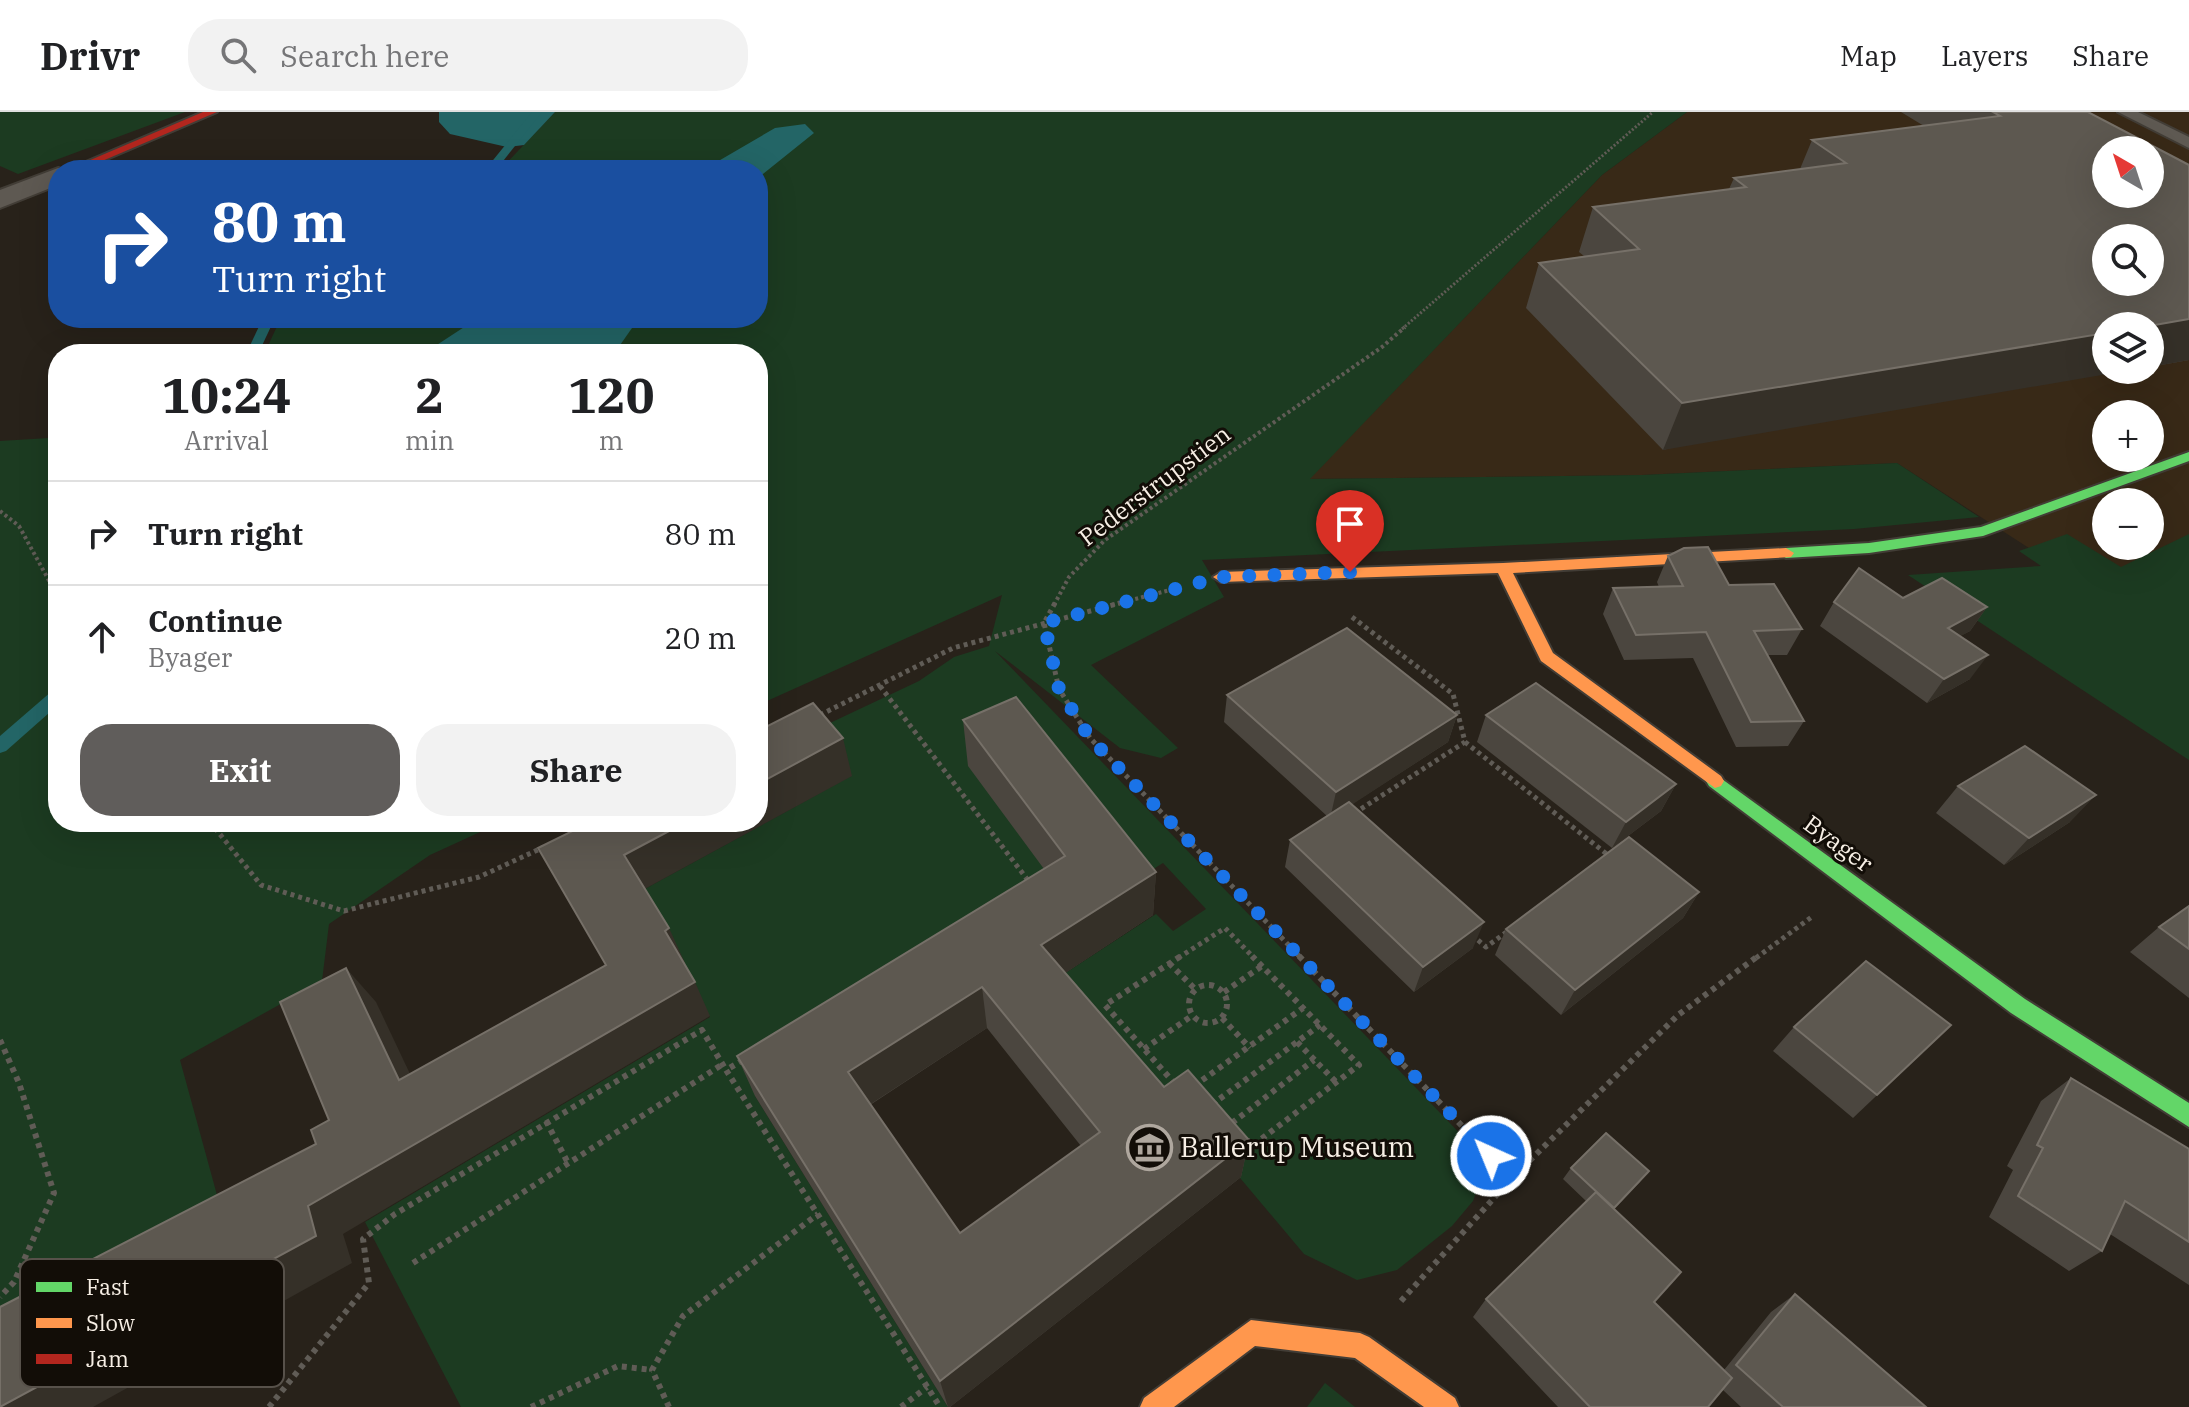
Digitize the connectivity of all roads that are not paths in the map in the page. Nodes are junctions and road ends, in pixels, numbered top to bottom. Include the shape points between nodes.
1 (212, 112) edge
2 (2126, 112) edge
3 (2189, 143) edge
4 (96, 160) edge
5 (48, 180) edge
6 (0, 200) edge
7 (2189, 456) edge
8 (1503, 568) junction
9 (1221, 577) road end
10 (2189, 1116) edge
11 (1153, 1407) edge
12 (1446, 1407) edge

1 - 4 street
2 - 3 lane
5 - 6 street
7 - 8 street via 1983,531 1869,548
8 - 9 street
8 - 10 street, Byager via 1547,657 2018,1006
11 - 12 street via 1251,1333 1360,1346

